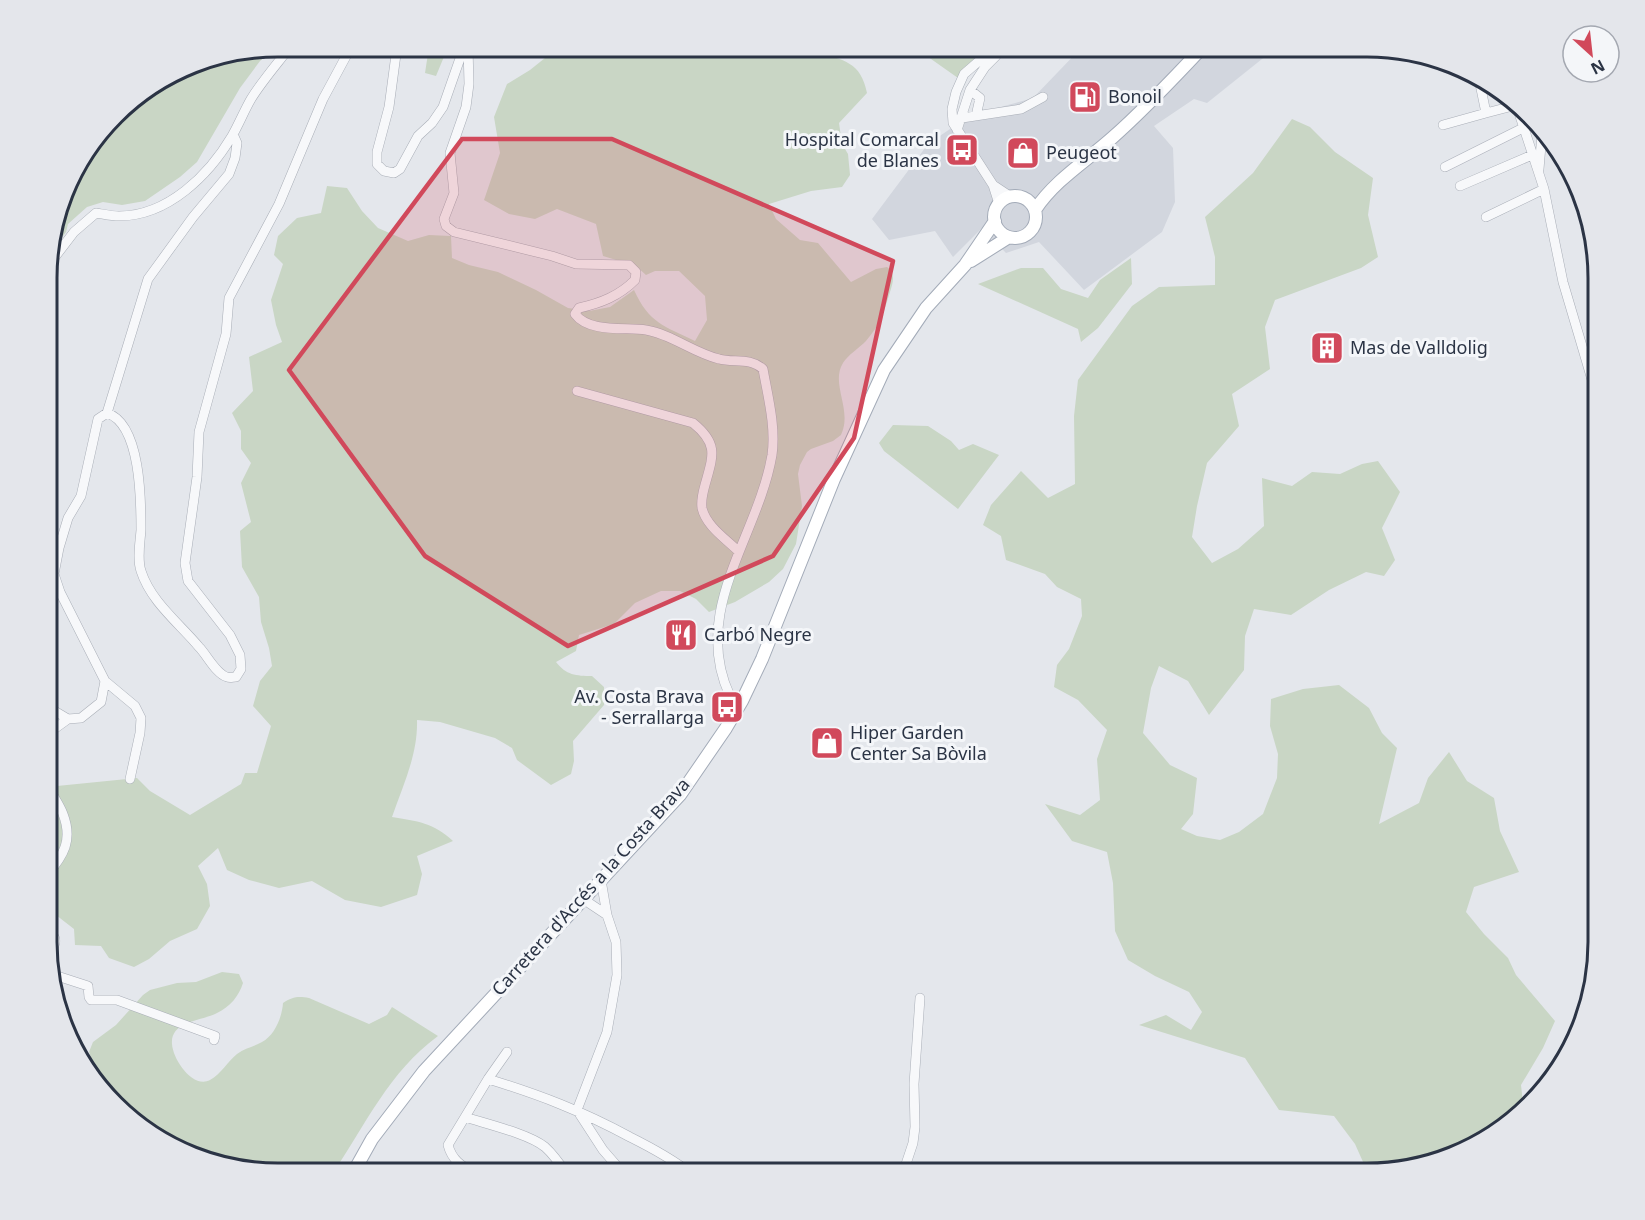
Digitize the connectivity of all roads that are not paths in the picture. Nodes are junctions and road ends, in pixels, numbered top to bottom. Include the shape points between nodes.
1 (282, 57) edge
2 (345, 57) edge
3 (396, 57) edge
4 (462, 57) edge
5 (467, 57) edge
6 (988, 57) edge
7 (995, 57) edge
8 (1194, 57) edge
9 (1481, 89) edge
10 (970, 90) junction
11 (1043, 97) dead end
12 (1507, 108) edge
13 (952, 109) junction
14 (1486, 113) junction
15 (976, 116) junction
16 (962, 118) junction
17 (1521, 120) edge
18 (1443, 125) dead end
19 (1523, 128) junction
20 (957, 130) junction
21 (233, 134) junction
22 (1541, 143) edge
23 (1532, 155) junction
24 (1445, 167) dead end
25 (1539, 172) junction
26 (993, 185) junction
27 (1055, 185) junction
28 (1460, 186) dead end
29 (1544, 189) junction
30 (1011, 197) junction
31 (1024, 198) junction
32 (999, 204) junction
33 (1035, 210) junction
34 (1486, 217) dead end
35 (994, 221) junction
36 (1009, 237) junction
37 (59, 252) edge
38 (965, 265) junction
39 (1588, 366) edge
40 (577, 391) dead end
41 (107, 413) junction
42 (738, 551) junction
43 (57, 558) edge
44 (57, 583) edge
45 (105, 681) junction
46 (742, 700) junction
47 (57, 712) edge
48 (68, 719) junction
49 (57, 726) edge
50 (130, 779) dead end
51 (57, 802) edge
52 (57, 863) edge
53 (601, 880) junction
54 (583, 899) junction
55 (607, 915) junction
56 (60, 977) edge
57 (920, 998) dead end
58 (214, 1040) dead end
59 (507, 1052) dead end
60 (488, 1079) junction
61 (577, 1110) junction
62 (465, 1117) junction
63 (359, 1163) edge
64 (459, 1163) edge
65 (559, 1163) edge
66 (614, 1163) edge
67 (678, 1163) edge
68 (906, 1163) edge

1 - 21 street
2 - 41 street via 322,99 275,213 229,298 226,334 199,432 184,563 188,581 230,635 240,655 241,669 236,676 226,677 218,671 156,601 147,585 140,568 141,499 130,438 115,415
3 - 4 street via 389,107 377,152 377,164 394,173 443,107
5 - 42 street via 466,107 450,153 454,193 444,219 447,226 454,232 576,264 629,265 636,272 635,280 626,290 579,308 575,314 579,319 596,326 648,330 720,360 746,361 763,369 774,434 771,456 762,496
6 - 13 street via 964,74
7 - 10 street
8 - 27 main road via 1112,138
9 - 14 street
10 - 15 street via 980,98
10 - 16 street
11 - 15 street via 1021,109
12 - 14 street
13 - 16 street
13 - 20 street
14 - 18 street
15 - 16 street
16 - 20 street
17 - 19 street
19 - 23 street
19 - 24 street
20 - 26 street
21 - 37 street via 211,166 172,199 148,211 120,216 96,213
21 - 41 street via 237,143 229,174 148,279
22 - 25 street
23 - 25 street
23 - 28 street
25 - 29 street
26 - 30 street
26 - 32 street
27 - 31 main road
27 - 33 main road
29 - 34 street
29 - 39 street via 1563,282
30 - 31 main road
30 - 32 main road
31 - 33 main road
32 - 35 main road
33 - 36 main road via 1036,223 1030,233 1020,238
35 - 36 main road via 1000,232
35 - 38 main road, Carretera d'Accés a la Costa Brava
36 - 38 main road, Carretera d'Accés a la Costa Brava
38 - 46 main road, Carretera d'Accés a la Costa Brava via 926,308 884,370
40 - 42 street via 693,423 704,432 712,444 702,509
41 - 43 street via 98,419 81,496 68,518
42 - 46 street via 720,606 717,647 721,676 730,696
44 - 45 street
45 - 48 street via 100,702 81,718
45 - 50 street via 135,706 141,718
46 - 53 main road, Carretera d'Accés a la Costa Brava via 680,795
47 - 48 street
48 - 49 street
51 - 52 street via 68,840
53 - 54 main road, Carretera d'Accés a la Costa Brava
53 - 55 street
54 - 55 street
54 - 63 main road, Carretera d'Accés a la Costa Brava via 424,1071
55 - 61 street via 616,942 617,975 607,1032
56 - 58 street via 88,986 91,1000 117,1000 215,1036
57 - 68 street via 913,1143
59 - 60 street
60 - 61 street
60 - 62 street
61 - 66 street
61 - 67 street
62 - 64 street via 448,1145 451,1156
62 - 65 street via 532,1140

